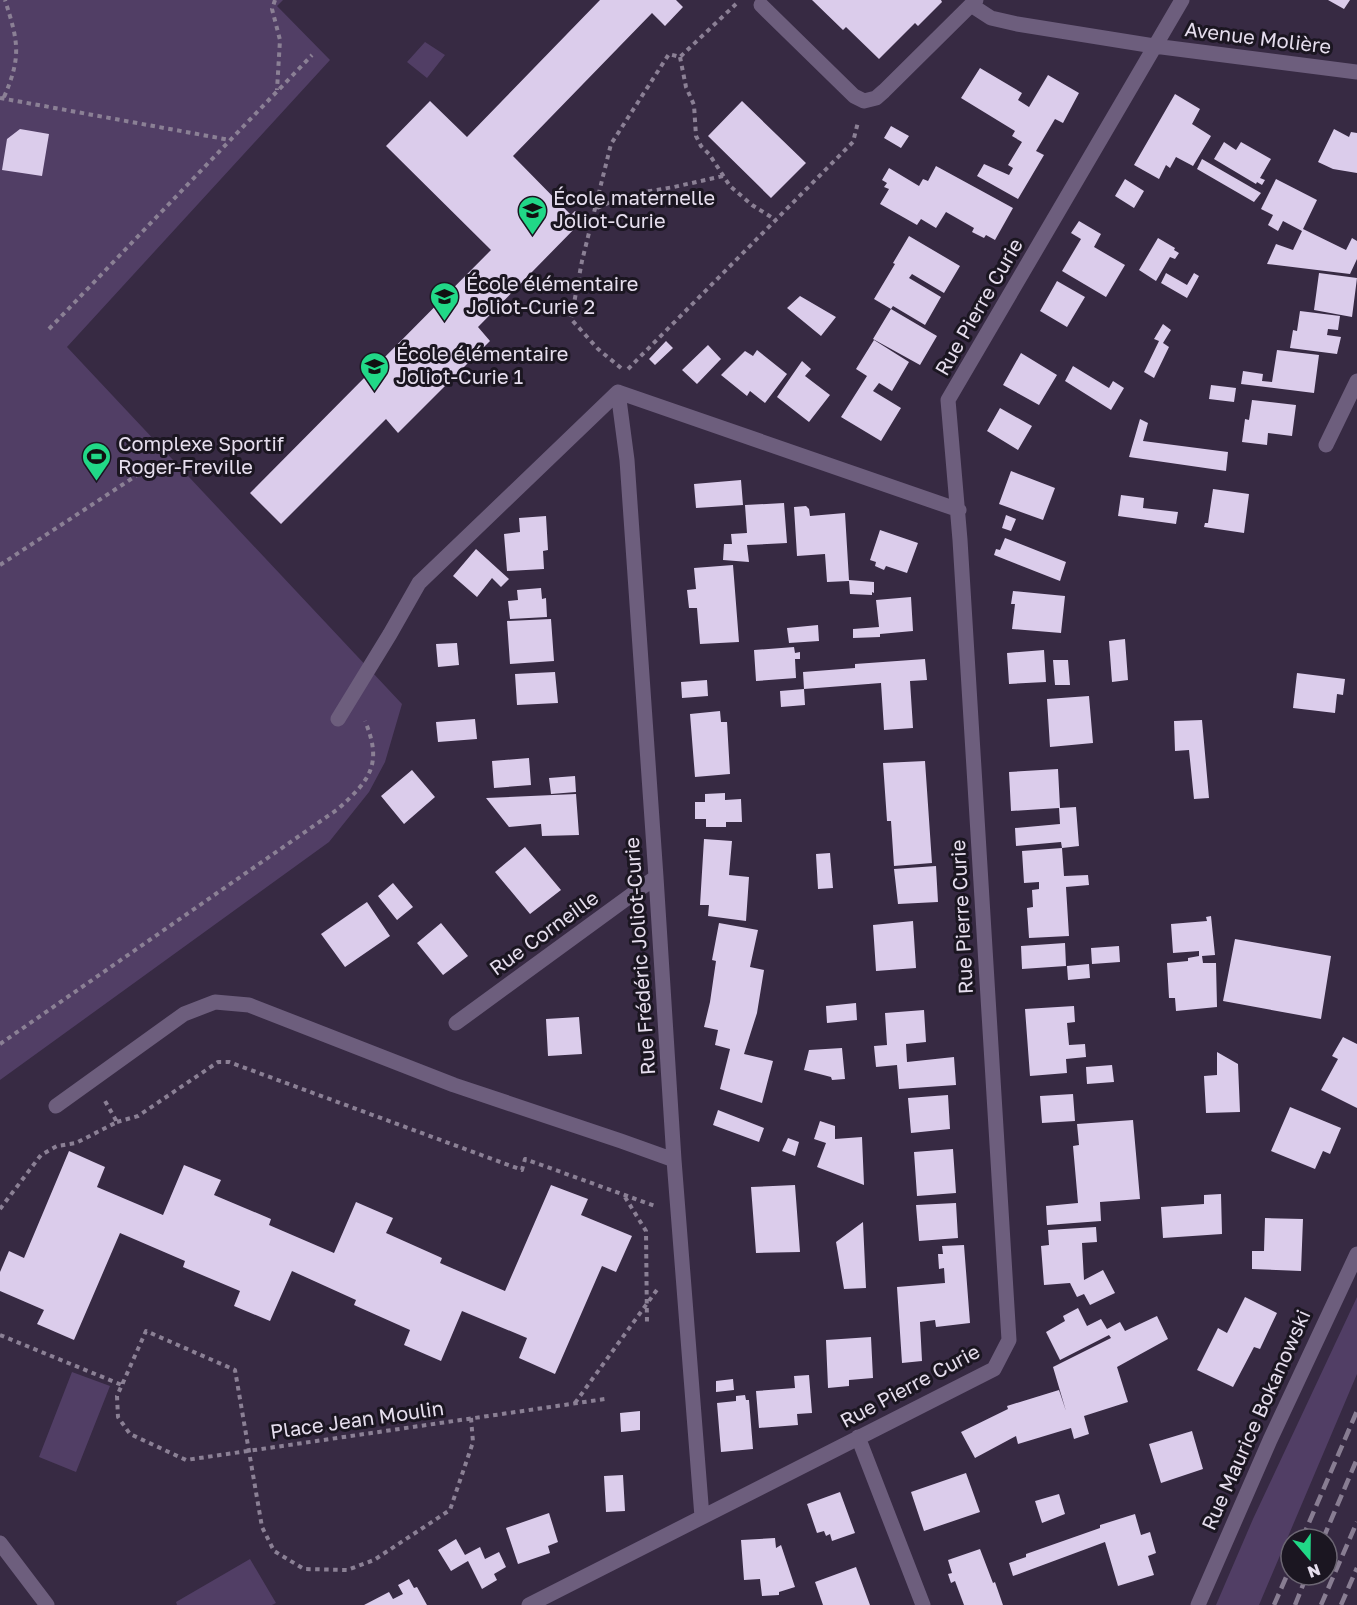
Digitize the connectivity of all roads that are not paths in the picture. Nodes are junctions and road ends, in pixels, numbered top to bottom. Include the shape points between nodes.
1 (1182, 0) edge
2 (974, 2) edge
3 (761, 5) road end
4 (1154, 46) junction
5 (1357, 72) edge
6 (1357, 381) edge
7 (618, 392) junction
8 (1326, 445) dead end
9 (958, 510) junction
10 (338, 719) dead end
11 (656, 877) junction
12 (456, 1023) dead end
13 (56, 1106) dead end
14 (674, 1161) junction
15 (1357, 1254) edge
16 (858, 1437) junction
17 (702, 1517) junction
18 (0, 1543) edge
19 (47, 1605) edge
20 (529, 1605) edge
21 (923, 1605) edge
22 (1198, 1605) edge

1 - 4 street, Rue Pierre Curie
2 - 3 street via 884,91 864,101 854,96
2 - 4 street, Avenue Molière via 1001,21
4 - 5 street, Avenue Molière
4 - 9 street, Rue Pierre Curie via 948,400
6 - 8 street
7 - 9 street
7 - 10 street via 419,583
7 - 11 street, Rue Frédéric Joliot-Curie via 627,460
9 - 16 street, Rue Pierre Curie via 1009,1340 994,1369
11 - 12 street, Rue Corneille
11 - 14 street, Rue Frédéric Joliot-Curie
13 - 14 street via 184,1014 215,1002 249,1005 454,1085
14 - 17 street, Rue Frédéric Joliot-Curie
15 - 22 street, Rue Maurice Bokanowski
16 - 17 street, Rue Pierre Curie
16 - 21 street
17 - 20 street, Rue Pierre Curie
18 - 19 street

